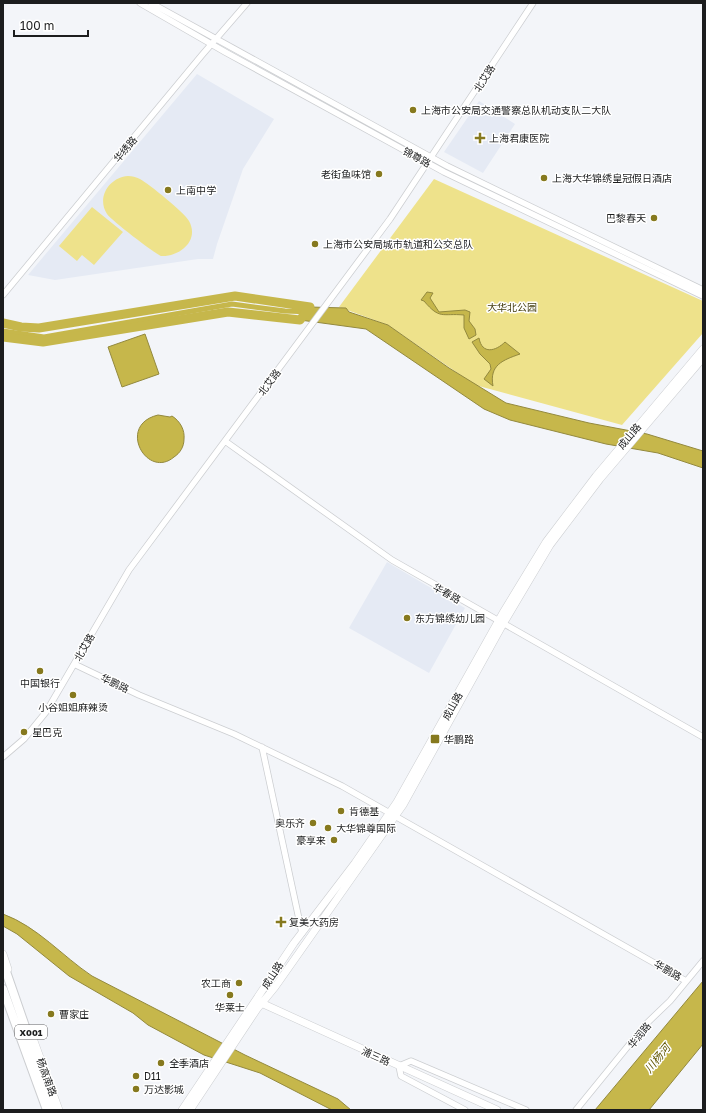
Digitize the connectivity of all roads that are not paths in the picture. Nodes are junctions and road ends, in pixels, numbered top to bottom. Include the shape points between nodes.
1 (140, 3) edge
2 (151, 3) edge
3 (247, 3) edge
4 (533, 3) edge
5 (213, 42) junction
6 (430, 161) junction
7 (703, 290) edge
8 (3, 295) edge
9 (703, 296) edge
10 (703, 349) edge
11 (703, 358) edge
12 (638, 430) junction
13 (225, 441) junction
14 (501, 623) junction
15 (74, 664) junction
16 (703, 737) edge
17 (262, 747) junction
18 (3, 757) edge
19 (393, 814) junction
20 (302, 933) junction
21 (3, 954) edge
22 (703, 961) edge
23 (3, 963) edge
24 (686, 981) junction
25 (3, 989) edge
26 (3, 998) edge
27 (259, 1002) junction
28 (216, 1066) junction
29 (399, 1066) junction
30 (524, 1109) edge
31 (43, 1110) edge
32 (47, 1110) edge
33 (54, 1110) edge
34 (59, 1110) edge
35 (182, 1110) edge
36 (190, 1110) edge
37 (465, 1110) edge
38 (497, 1110) edge
39 (576, 1110) edge

1 - 5 street, 锦尊路
2 - 5 street, 锦尊路
3 - 5 street, 华绣路
4 - 6 street, 北艾路
5 - 6 street, 锦尊路
5 - 8 street, 华绣路
6 - 7 street, 锦尊路
6 - 9 street, 锦尊路
6 - 13 street, 北艾路
10 - 12 main road, 成山路
11 - 12 main road, 成山路
12 - 14 main road, 成山路 via 550,545
13 - 14 street, 华春路 via 392,560
13 - 15 street, 北艾路 via 129,570
14 - 16 street, 华春路
14 - 19 main road, 成山路
15 - 17 street, 华鹏路 via 139,695
15 - 18 street, 北艾路 via 40,721
17 - 19 street, 华鹏路
17 - 20 street
19 - 20 main road, 成山路
19 - 24 street, 华鹏路
19 - 27 main road, 成山路 via 327,915
20 - 27 main road, 成山路
21 - 34 main road, 杨高南路 / X001
22 - 24 street, 华润路
23 - 33 highway, 杨高南路 / X001
24 - 39 street, 华润路 via 646,1024
25 - 32 highway, 杨高南路 / X001
26 - 31 main road, 杨高南路 / X001
27 - 28 main road, 成山路
27 - 29 main road, 浦三路
28 - 35 main road, 成山路
28 - 36 main road, 成山路
29 - 30 street via 411,1062
29 - 37 street via 401,1076
29 - 38 main road, 浦三路

